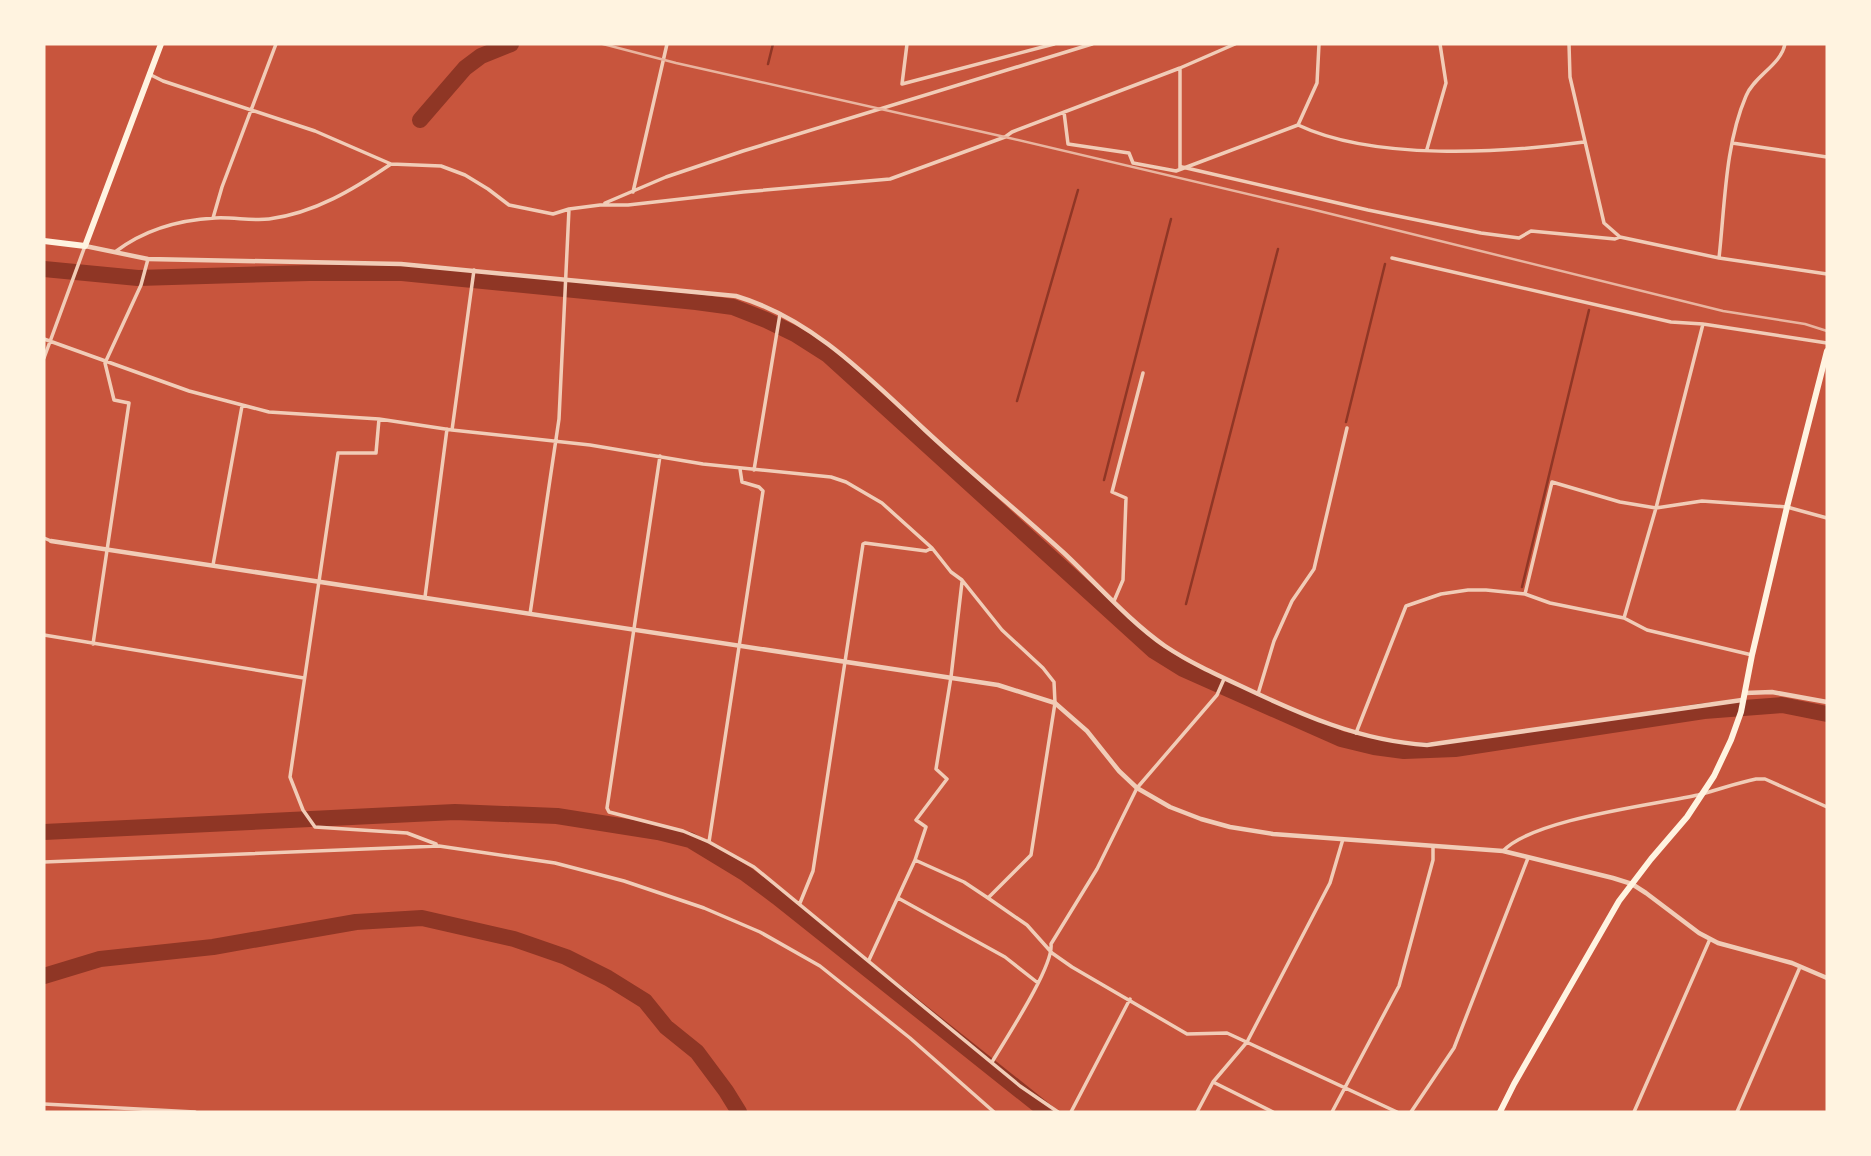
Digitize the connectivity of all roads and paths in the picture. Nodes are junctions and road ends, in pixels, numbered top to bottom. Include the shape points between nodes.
1 (161, 44) edge
2 (276, 44) edge
3 (667, 44) edge
4 (907, 44) edge
5 (1054, 44) edge
6 (1092, 44) edge
7 (1235, 44) edge
8 (1319, 44) edge
9 (1440, 44) edge
10 (1569, 44) edge
11 (1785, 44) edge
12 (1040, 46) edge
13 (1180, 68) junction
14 (149, 74) junction
15 (251, 110) junction
16 (1064, 112) junction
17 (1298, 125) junction
18 (1584, 142) junction
19 (1732, 142) junction
20 (1427, 149) junction
21 (1827, 157) edge
22 (392, 164) junction
23 (1181, 167) junction
24 (633, 192) junction
25 (600, 205) junction
26 (569, 209) junction
27 (213, 218) junction
28 (1620, 237) junction
29 (44, 241) edge
30 (85, 246) junction
31 (115, 252) junction
32 (1392, 258) dead end
33 (1719, 258) junction
34 (148, 259) junction
35 (474, 274) junction
36 (1827, 274) edge
37 (565, 283) junction
38 (780, 313) junction
39 (1703, 324) junction
40 (47, 339) edge
41 (1827, 343) edge
42 (1827, 351) edge
43 (44, 358) edge
44 (105, 363) junction
45 (1143, 373) dead end
46 (242, 406) junction
47 (379, 419) junction
48 (1347, 428) dead end
49 (450, 430) junction
50 (557, 441) junction
51 (660, 456) junction
52 (740, 469) junction
53 (754, 470) junction
54 (1787, 507) junction
55 (1656, 508) junction
56 (1827, 518) edge
57 (44, 538) edge
58 (51, 541) joint
59 (932, 548) junction
60 (107, 550) junction
61 (213, 565) junction
62 (962, 580) junction
63 (318, 583) junction
64 (1525, 594) junction
65 (425, 598) junction
66 (1114, 601) junction
67 (530, 614) junction
68 (1625, 618) junction
69 (635, 630) junction
70 (44, 635) edge
71 (93, 644) junction
72 (740, 646) junction
73 (1752, 655) junction
74 (846, 662) junction
75 (951, 677) junction
76 (304, 678) junction
77 (1224, 680) junction
78 (1258, 694) junction
79 (1743, 697) junction
80 (1827, 702) edge
81 (1055, 703) junction
82 (1356, 733) junction
83 (1138, 788) junction
84 (1702, 794) junction
85 (1827, 807) edge
86 (1343, 839) junction
87 (709, 842) junction
88 (439, 846) junction
89 (1433, 847) junction
90 (1503, 851) junction
91 (1528, 858) junction
92 (915, 860) junction
93 (44, 862) edge
94 (1632, 884) junction
95 (898, 898) junction
96 (988, 898) junction
97 (799, 904) junction
98 (1710, 939) junction
99 (1052, 953) junction
100 (869, 960) junction
101 (1800, 966) junction
102 (1827, 978) edge
103 (1038, 983) junction
104 (1130, 999) junction
105 (1247, 1042) junction
106 (992, 1062) junction
107 (1213, 1082) junction
108 (1343, 1089) junction
109 (44, 1104) edge
110 (195, 1112) edge
111 (994, 1112) edge
112 (1058, 1112) edge
113 (1071, 1112) edge
114 (1197, 1112) edge
115 (1273, 1112) edge
116 (1332, 1112) edge
117 (1397, 1112) edge
118 (1411, 1112) edge
119 (1500, 1112) edge
120 (1634, 1112) edge
121 (1737, 1112) edge

1 - 14 main road
2 - 15 street
3 - 24 street
4 - 12 street via 902,84
5 - 12 street
6 - 24 street via 862,113
7 - 13 street
8 - 17 street via 1317,83
9 - 20 street via 1446,83
10 - 18 street via 1570,78
11 - 19 street via 1747,91
13 - 16 street
13 - 23 street
14 - 15 street
14 - 30 main road
15 - 22 street via 343,141
15 - 27 street
16 - 23 street via 1068,144 1129,153 1133,163 1176,171
16 - 25 street via 890,179
17 - 20 street via 1384,149
17 - 23 street
18 - 20 street via 1485,150
18 - 28 street via 1604,223
19 - 21 street
19 - 33 street
22 - 26 street via 441,166 465,175 509,205 553,214
22 - 27 street via 324,205 268,219
23 - 28 street via 1481,233 1519,238 1531,232
24 - 25 street
25 - 26 street
26 - 37 street
27 - 31 street via 164,225
28 - 33 street
29 - 30 main road
30 - 31 street
30 - 40 street
31 - 34 street
32 - 39 street via 1671,322
33 - 36 street
34 - 35 street via 370,262
34 - 44 street
35 - 37 street
35 - 49 street
37 - 38 street via 736,296
37 - 50 street
38 - 53 street
38 - 66 street via 806,327 875,382
39 - 41 street
39 - 55 street
40 - 43 street
40 - 44 street
42 - 54 main road
44 - 46 street
44 - 60 street via 114,400 129,403
45 - 66 street via 1112,492 1126,498 1123,580
46 - 47 street
46 - 61 street
47 - 49 street
47 - 63 street via 376,453 338,453
48 - 78 street via 1314,569 1292,601 1274,641
49 - 50 street
49 - 65 street
50 - 51 street
50 - 67 street
51 - 52 street
51 - 69 street
52 - 53 street
52 - 72 street via 742,482 763,491
53 - 59 street via 846,482 877,499
54 - 55 street via 1702,501
54 - 56 street
54 - 73 main road
55 - 64 street via 1552,482
55 - 68 street
57 - 58 street
58 - 60 street
59 - 62 street
59 - 74 street via 863,544
60 - 61 street
60 - 71 street
61 - 63 street
62 - 75 street
62 - 81 street via 1002,630 1044,668 1054,682
63 - 65 street
63 - 76 street
64 - 68 street
64 - 82 street via 1468,590 1406,606
65 - 67 street
66 - 77 street via 1164,645
67 - 69 street
68 - 73 street via 1647,630
69 - 72 street
69 - 87 street via 608,812
70 - 71 street
71 - 76 street
72 - 74 street
72 - 87 street
73 - 79 main road
74 - 75 street
74 - 97 street via 813,872
75 - 81 street via 998,685
75 - 92 street via 936,769 947,779 916,820 926,827
76 - 88 street via 290,777 311,824 407,833
77 - 78 street
77 - 83 street
78 - 82 street
79 - 80 street via 1772,692
79 - 82 street via 1427,745
79 - 84 main road via 1731,740
81 - 83 street
81 - 96 street via 1031,855
83 - 86 street via 1170,807 1230,827
83 - 99 street via 1097,869 1051,944
84 - 85 street via 1765,779
84 - 90 street via 1561,823 1513,841
84 - 94 main road
86 - 89 street
86 - 105 street via 1330,883
87 - 97 street via 754,867
88 - 93 street
88 - 111 street via 555,863 625,881 760,932 820,966
89 - 90 street
89 - 108 street via 1399,986
90 - 91 street
91 - 94 street
91 - 118 street via 1454,1048
92 - 95 street
92 - 96 street
94 - 98 street
94 - 119 main road
95 - 100 street
95 - 103 street via 1005,957
96 - 99 street via 1027,925
97 - 100 street
98 - 101 street
98 - 120 street
99 - 103 street
99 - 104 street
100 - 106 street
101 - 102 street
101 - 121 street
103 - 106 street
104 - 105 street via 1187,1034 1227,1032
104 - 113 street
105 - 107 street
105 - 108 street
106 - 112 street
107 - 114 street
107 - 115 street
108 - 116 street
108 - 117 street
109 - 110 street

